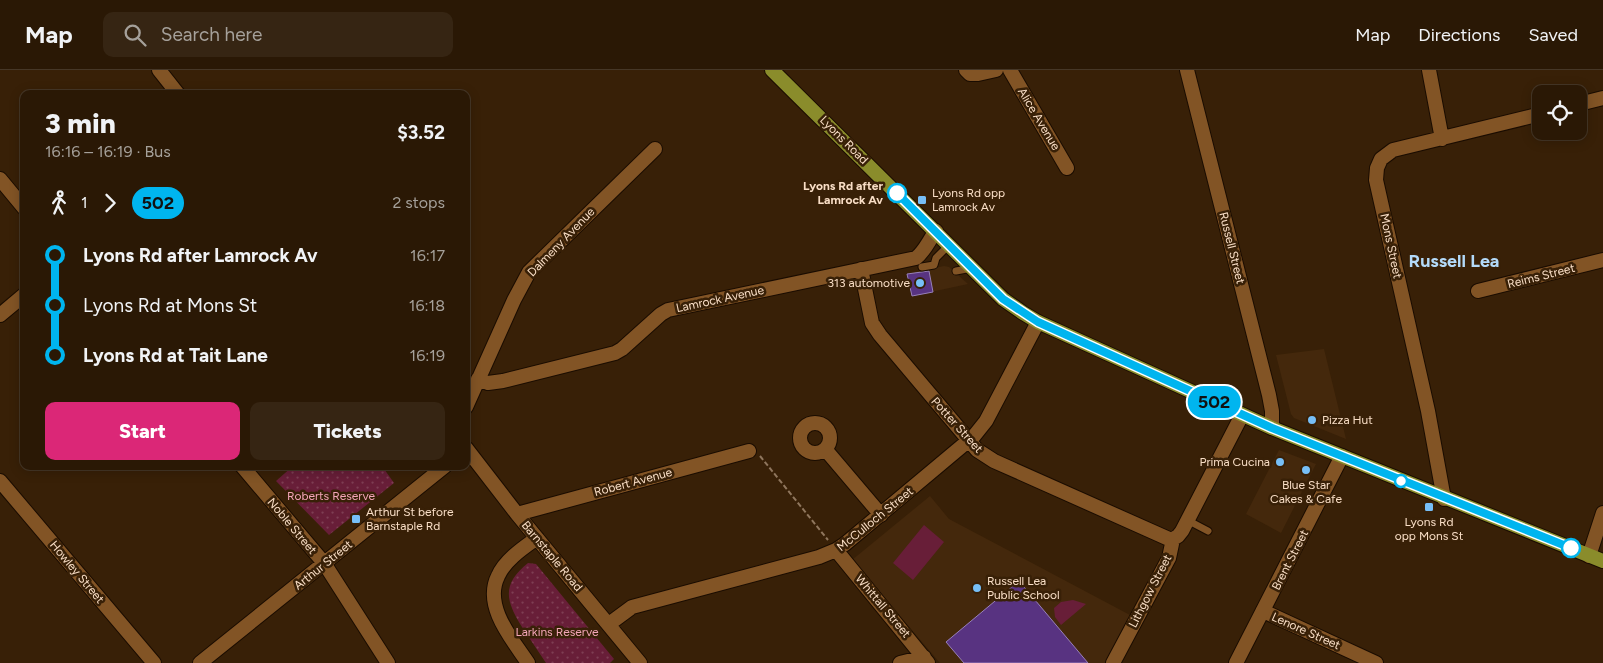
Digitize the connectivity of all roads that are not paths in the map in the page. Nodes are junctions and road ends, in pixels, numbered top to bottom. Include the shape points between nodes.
1 (159, 70) edge
2 (772, 70) edge
3 (966, 70) edge
4 (996, 70) edge
5 (1010, 70) edge
6 (1187, 70) edge
7 (1429, 70) edge
8 (175, 90) edge
9 (1603, 98) edge
10 (1587, 102) edge
11 (1532, 116) edge
12 (1442, 139) junction
13 (655, 149) dead end
14 (1068, 168) dead end
15 (0, 179) edge
16 (20, 203) edge
17 (936, 231) junction
18 (949, 244) junction
19 (1603, 260) edge
20 (922, 267) dead end
21 (972, 268) junction
22 (861, 269) junction
23 (956, 271) dead end
24 (1478, 291) dead end
25 (20, 298) edge
26 (0, 315) edge
27 (1038, 322) junction
28 (478, 379) junction
29 (470, 398) edge
30 (1242, 415) junction
31 (1272, 428) junction
32 (968, 441) junction
33 (825, 449) dead end
34 (749, 451) road end
35 (470, 453) edge
36 (1342, 456) junction
37 (245, 470) edge
38 (440, 470) edge
39 (0, 482) edge
40 (1444, 498) junction
41 (1603, 513) edge
42 (517, 514) junction
43 (881, 516) junction
44 (1187, 520) junction
45 (1208, 531) dead end
46 (537, 538) junction
47 (1173, 539) junction
48 (836, 550) junction
49 (1589, 556) junction
50 (1603, 562) edge
51 (324, 564) junction
52 (1263, 611) junction
53 (609, 624) junction
54 (926, 660) edge
55 (636, 662) edge
56 (154, 663) edge
57 (200, 663) edge
58 (388, 663) edge
59 (528, 663) edge
60 (900, 663) edge
61 (1113, 663) edge
62 (1236, 663) edge
63 (1376, 663) edge

1 - 8 street
2 - 17 main road, Lyons Road
3 - 4 street via 970,74 978,74
5 - 14 street, Alice Avenue
6 - 31 street, Russell Street via 1269,395
7 - 12 street
9 - 10 street
11 - 12 street, Mons Street
12 - 40 street, Mons Street via 1388,153 1377,168 1376,180
13 - 28 street, Dalmeny Avenue via 529,272
15 - 16 street
17 - 18 main road, Lyons Road
17 - 22 street, Lamrock Avenue via 916,258
18 - 20 lane via 934,265
18 - 21 main road, Lyons Road
19 - 24 street, Reims Street
21 - 23 lane
21 - 27 main road, Lyons Road via 1003,299
22 - 28 street, Lamrock Avenue via 668,310 615,353 503,381 488,383
22 - 32 street, Potter Street via 872,323
25 - 26 street
27 - 30 main road, Lyons Road
27 - 32 street, McCulloch Street via 986,421
28 - 29 street, Dalmeny Avenue
30 - 31 main road, Lyons Road
30 - 44 street, Lithgow Street
31 - 36 main road, Lyons Road
32 - 43 street, McCulloch Street
32 - 47 street, Potter Street via 994,461
33 - 43 street
34 - 42 street, Robert Avenue
35 - 42 street, Barnstaple Road
36 - 40 main road, Lyons Road
36 - 52 street, Brent Street
37 - 51 street, Noble Street
38 - 51 street, Arthur Street
39 - 56 street, Howley Street
40 - 49 main road, Lyons Road
41 - 49 street
42 - 46 street, Barnstaple Road
43 - 48 street, McCulloch Street
44 - 45 lane
44 - 47 street, Lithgow Street
46 - 53 street, Barnstaple Road
46 - 59 street via 509,561 498,575 494,590 495,606 502,622
47 - 61 street, Lithgow Street via 1169,558
48 - 53 street, McCulloch Street via 632,607
48 - 54 street, Whittall Street
49 - 50 main road, Lyons Road
51 - 57 street, Arthur Street
51 - 58 street, Noble Street
52 - 62 street, Brent Street
52 - 63 street, Lenore Street
53 - 55 street, Barnstaple Road
54 - 60 street

